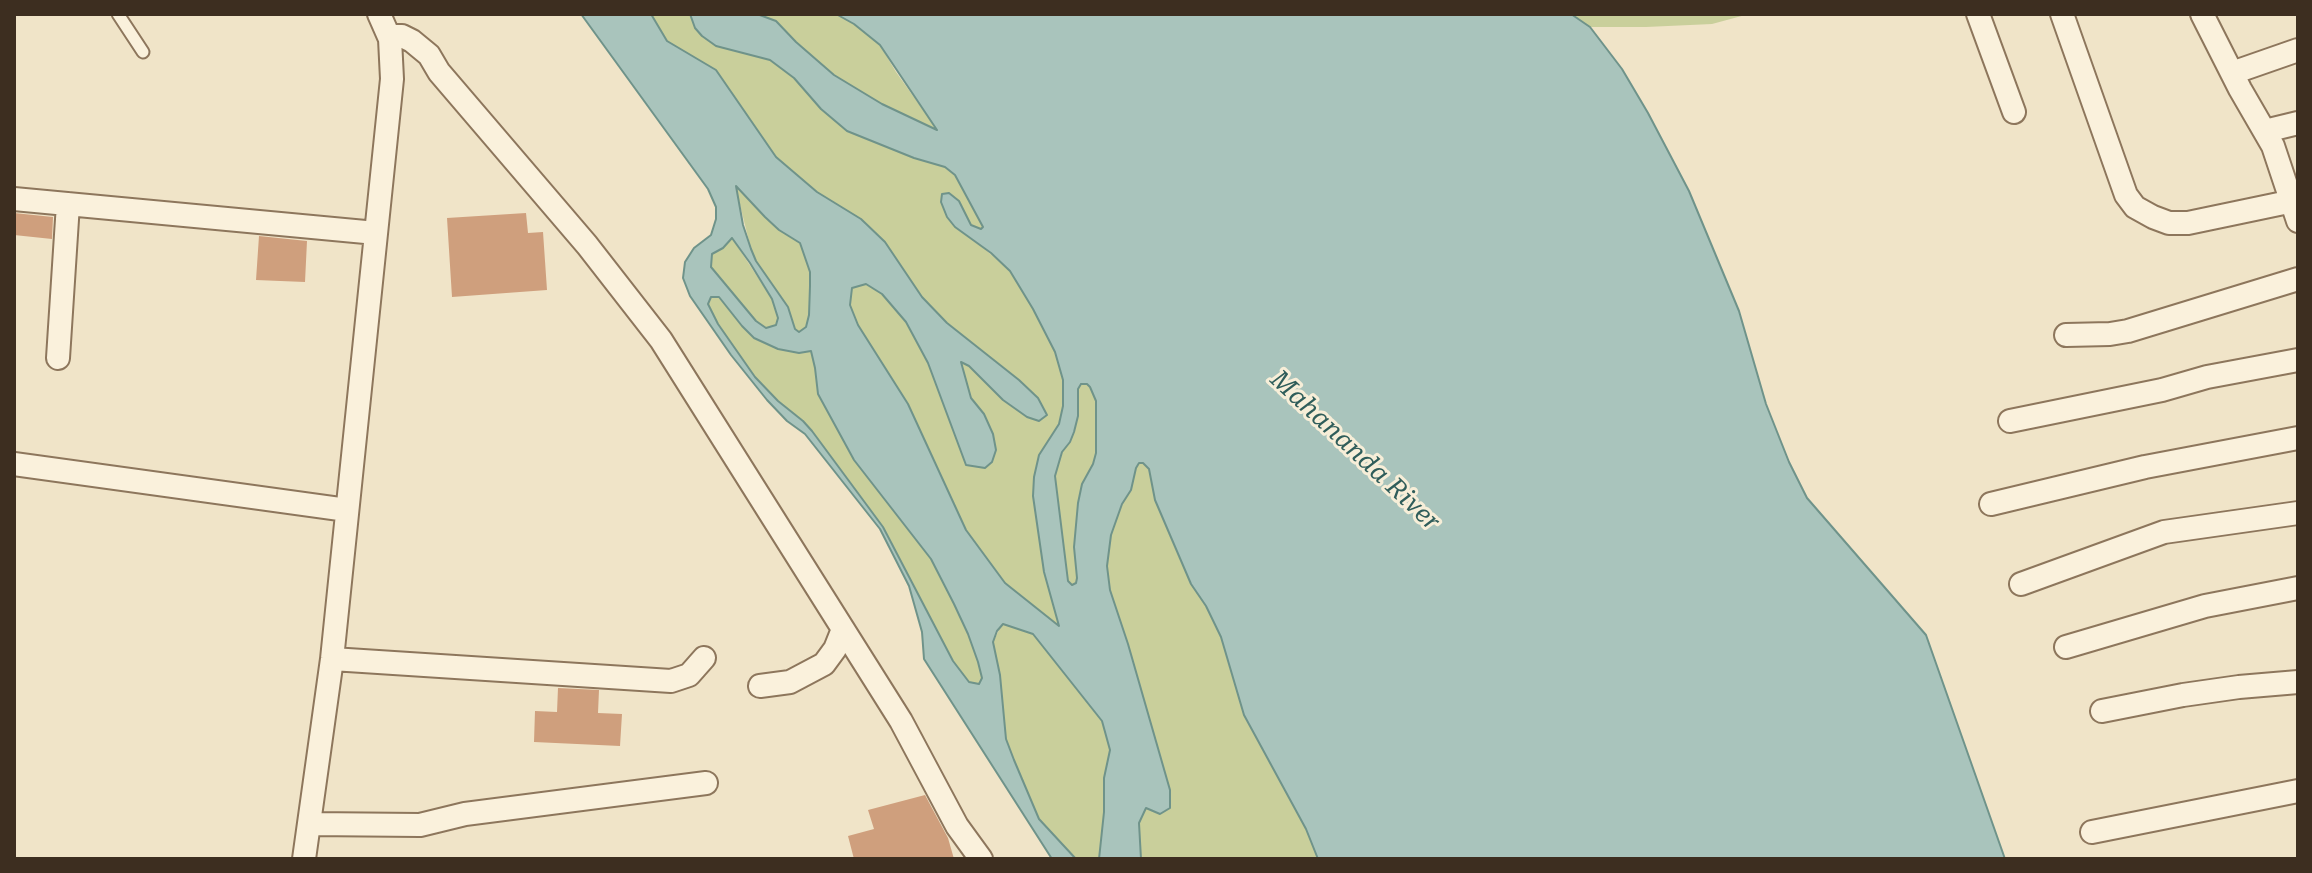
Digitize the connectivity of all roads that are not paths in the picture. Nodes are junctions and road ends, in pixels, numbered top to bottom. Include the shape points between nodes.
1 (118, 14) edge
2 (379, 14) edge
3 (1978, 14) edge
4 (2062, 14) edge
5 (2202, 14) edge
6 (389, 36) junction
7 (2298, 50) edge
8 (143, 52) dead end
9 (2232, 73) junction
10 (2014, 112) dead end
11 (2298, 123) edge
12 (2265, 131) junction
13 (14, 199) edge
14 (68, 204) junction
15 (2296, 207) edge
16 (376, 233) junction
17 (2298, 279) edge
18 (2066, 335) dead end
19 (58, 358) dead end
20 (2298, 360) edge
21 (2010, 421) dead end
22 (2298, 438) edge
23 (14, 464) edge
24 (1991, 504) dead end
25 (347, 510) junction
26 (2298, 513) edge
27 (2021, 584) dead end
28 (2298, 588) edge
29 (843, 629) junction
30 (2066, 647) dead end
31 (704, 658) dead end
32 (332, 659) junction
33 (2298, 682) edge
34 (760, 686) dead end
35 (2102, 711) dead end
36 (706, 783) dead end
37 (2298, 791) edge
38 (310, 824) junction
39 (2092, 832) dead end
40 (304, 859) edge
41 (981, 859) edge

1 - 8 lane
2 - 6 street
3 - 10 street
4 - 15 street via 2126,195 2135,207 2169,223
5 - 9 street
6 - 16 street via 392,79
6 - 29 street via 402,36 429,55 661,340
7 - 9 street
9 - 12 street
11 - 12 street
12 - 15 street
13 - 14 street
14 - 16 street
14 - 19 street
16 - 25 street
17 - 18 street via 2128,331
20 - 21 street
22 - 24 street
23 - 25 street
25 - 32 street
26 - 27 street via 2164,532
28 - 30 street via 2205,606
29 - 34 street via 824,664 790,682
29 - 41 street
31 - 32 street via 689,675 671,681
32 - 38 street
33 - 35 street
36 - 38 street via 465,814 420,825
37 - 39 street
38 - 40 street

